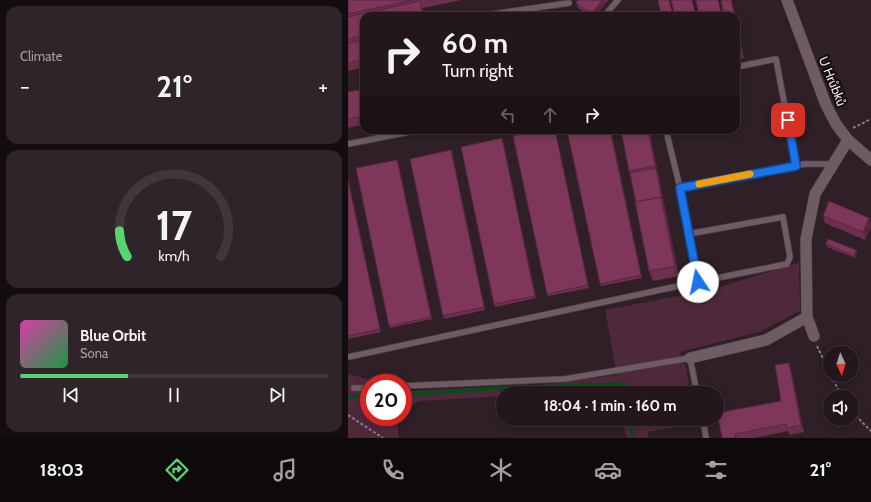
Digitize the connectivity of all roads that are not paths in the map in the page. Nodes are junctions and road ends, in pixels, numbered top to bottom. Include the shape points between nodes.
1 (618, 0) edge
2 (787, 0) edge
3 (568, 1) edge
4 (515, 12) edge
5 (608, 12) edge
6 (740, 66) edge
7 (399, 134) edge
8 (667, 134) edge
9 (847, 138) junction
10 (348, 144) edge
11 (871, 160) edge
12 (834, 164) junction
13 (796, 166) junction
14 (680, 188) junction
15 (688, 234) junction
16 (698, 282) junction
17 (807, 317) junction
18 (814, 336) road end
19 (348, 357) edge
20 (690, 358) junction
21 (412, 386) edge
22 (696, 386) edge
23 (354, 388) dead end
24 (360, 388) edge
25 (703, 426) edge
26 (706, 438) edge

1 - 5 lane
2 - 9 street, U Hrůbků via 826,105
3 - 4 lane
6 - 13 lane via 776,59
7 - 10 lane
8 - 14 lane
9 - 11 street, U Hrůbků
9 - 12 street
12 - 13 lane
12 - 17 street via 815,194 808,232
13 - 14 lane
14 - 15 lane
15 - 16 lane
15 - 16 lane via 783,217 790,257 786,264
16 - 19 lane
17 - 18 street
17 - 20 street via 766,340
20 - 21 lane via 565,379
20 - 22 lane
23 - 24 lane
25 - 26 lane

